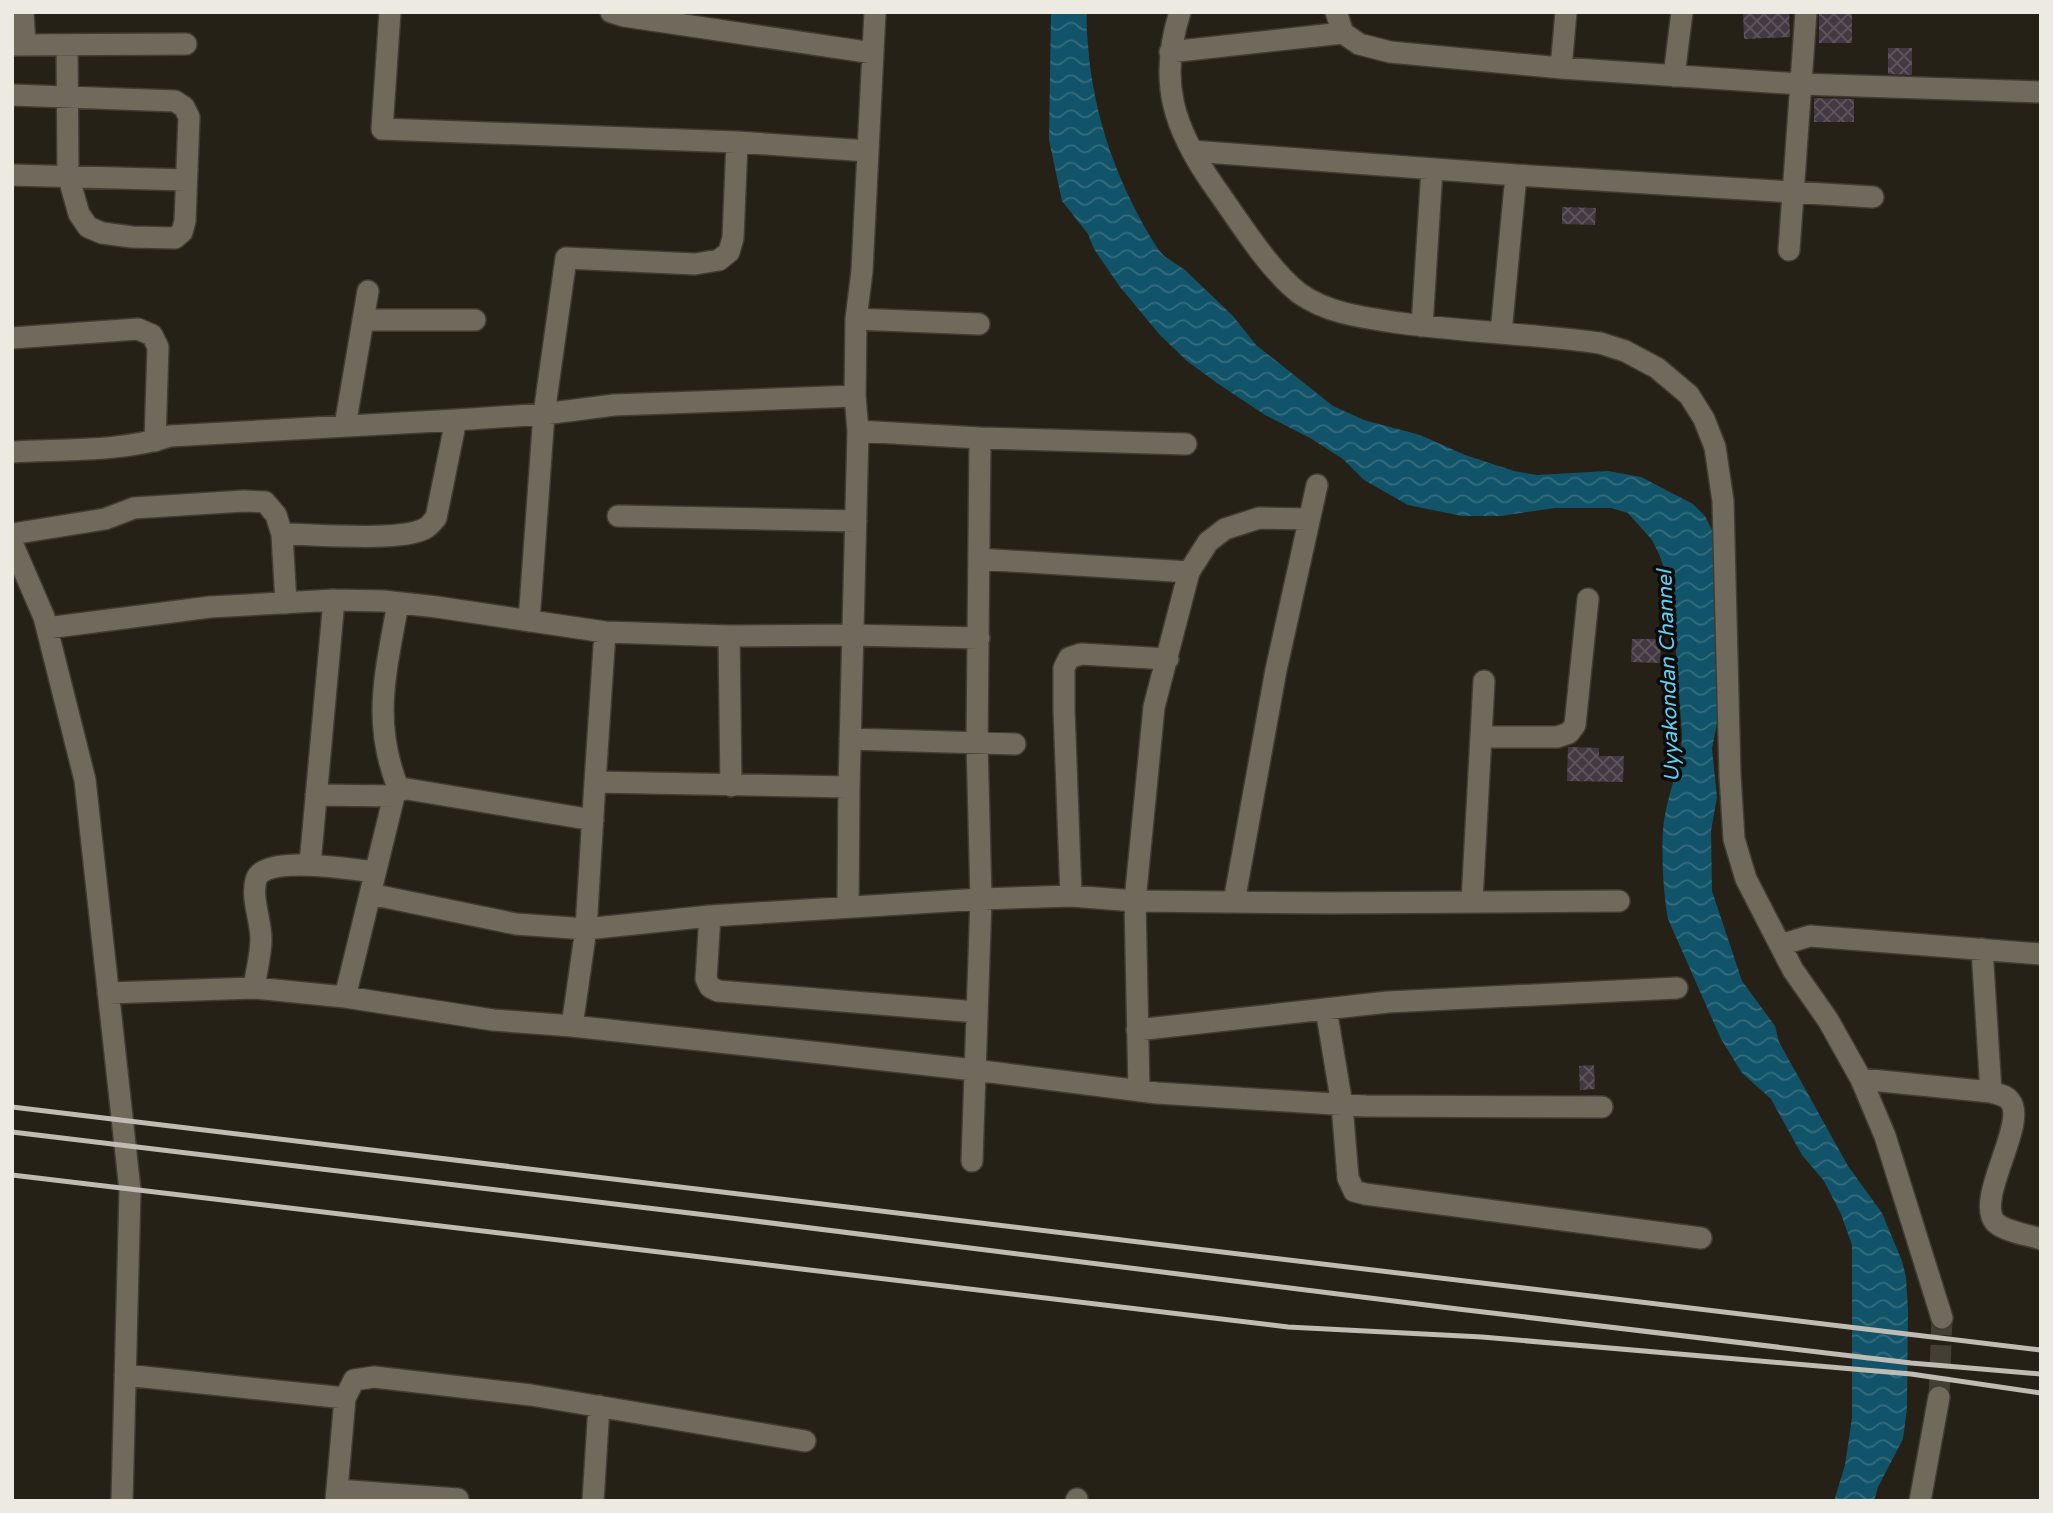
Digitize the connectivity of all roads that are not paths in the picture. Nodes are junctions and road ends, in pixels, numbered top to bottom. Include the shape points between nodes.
1 (23, 12) edge
2 (390, 12) edge
3 (611, 12) edge
4 (875, 12) edge
5 (1180, 12) edge
6 (1336, 12) edge
7 (1566, 12) edge
8 (1682, 12) edge
9 (1806, 12) edge
10 (1343, 33) junction
11 (186, 44) dead end
12 (19, 45) edge
13 (67, 45) junction
14 (1170, 52) junction
15 (873, 53) junction
16 (1561, 68) junction
17 (1675, 76) junction
18 (1800, 84) junction
19 (2041, 92) edge
20 (12, 95) edge
21 (67, 97) junction
22 (737, 142) junction
23 (868, 151) junction
24 (1192, 151) junction
25 (1432, 169) junction
26 (12, 175) edge
27 (68, 175) junction
28 (1516, 175) junction
29 (186, 180) junction
30 (1793, 191) junction
31 (1873, 197) dead end
32 (1788, 250) dead end
33 (368, 290) dead end
34 (856, 319) junction
35 (363, 320) junction
36 (475, 320) dead end
37 (979, 324) dead end
38 (1422, 326) junction
39 (1501, 333) junction
40 (12, 338) edge
41 (855, 396) junction
42 (544, 414) junction
43 (456, 420) junction
44 (345, 426) junction
45 (858, 431) junction
46 (980, 438) junction
47 (155, 441) junction
48 (1186, 444) dead end
49 (12, 452) edge
50 (1317, 485) dead end
51 (618, 516) dead end
52 (1309, 519) junction
53 (856, 521) junction
54 (12, 534) edge
55 (282, 534) junction
56 (12, 543) edge
57 (979, 559) junction
58 (1189, 572) junction
59 (1588, 599) dead end
60 (334, 600) junction
61 (286, 603) junction
62 (398, 603) junction
63 (529, 621) junction
64 (47, 628) junction
65 (605, 632) junction
66 (853, 635) junction
67 (729, 636) junction
68 (979, 638) junction
69 (1168, 659) junction
70 (1484, 681) dead end
71 (1481, 737) junction
72 (850, 739) junction
73 (977, 742) junction
74 (1015, 744) dead end
75 (595, 782) junction
76 (730, 786) junction
77 (849, 787) junction
78 (397, 793) junction
79 (316, 795) junction
80 (593, 820) junction
81 (310, 864) junction
82 (375, 872) junction
83 (370, 894) junction
84 (1071, 896) junction
85 (981, 899) junction
86 (1135, 901) junction
87 (1472, 901) junction
88 (1619, 901) dead end
89 (1234, 902) junction
90 (848, 906) junction
91 (710, 916) junction
92 (586, 929) junction
93 (1780, 945) junction
94 (1982, 949) junction
95 (2041, 954) edge
96 (254, 988) junction
97 (1677, 988) dead end
98 (108, 993) junction
99 (345, 997) junction
100 (1326, 1009) junction
101 (976, 1012) junction
102 (572, 1026) junction
103 (1137, 1030) junction
104 (974, 1070) junction
105 (1861, 1079) junction
106 (1139, 1091) junction
107 (1990, 1093) junction
108 (1342, 1105) junction
109 (1602, 1107) dead end
110 (972, 1161) dead end
111 (1701, 1238) dead end
112 (2041, 1239) edge
113 (1942, 1318) tunnel mouth
114 (125, 1375) junction
115 (1939, 1397) tunnel mouth
116 (345, 1398) junction
117 (598, 1406) junction
118 (805, 1441) dead end
119 (336, 1495) edge
120 (458, 1499) dead end
121 (122, 1501) edge
122 (593, 1501) edge
123 (1920, 1501) edge

1 - 12 street
2 - 22 street via 382,129
3 - 15 street
4 - 15 street
5 - 14 street
6 - 10 street
7 - 16 street
8 - 17 street
9 - 18 street
10 - 14 street
10 - 16 street via 1359,44 1390,52
11 - 13 street
12 - 13 street
13 - 21 street
14 - 24 street via 1173,110
15 - 23 street
16 - 17 street
17 - 18 street
18 - 19 street
18 - 30 street
20 - 21 street
21 - 27 street
21 - 29 street via 175,100 189,117
22 - 23 street
22 - 42 street via 733,238 729,252 719,260 695,264 566,258
23 - 34 street
24 - 25 street
24 - 38 street via 1251,239 1298,292 1337,311
25 - 28 street
25 - 38 street
26 - 27 street
27 - 29 street
27 - 29 street via 79,214 88,227 132,237 175,238 182,232
28 - 30 street
28 - 39 street
30 - 31 street
30 - 32 street
33 - 35 street
34 - 37 street
34 - 41 street
35 - 36 street
35 - 44 street
38 - 39 street
39 - 93 street via 1600,342 1625,351 1657,368 1689,395 1704,419 1715,447 1723,501 1734,839 1746,879
40 - 47 street via 138,330 152,335 158,347
41 - 42 street via 614,405
41 - 45 street
42 - 43 street
42 - 63 street
43 - 44 street
43 - 55 street via 436,518 426,528 376,536
44 - 47 street via 170,436
45 - 46 street
45 - 53 street
46 - 48 street
46 - 57 street
47 - 49 street
50 - 52 street
51 - 53 street
52 - 58 street via 1259,518 1225,529 1208,542
52 - 89 street
53 - 66 street
54 - 55 street via 105,519 134,508 244,501 265,502 276,515
55 - 61 street
56 - 64 street
57 - 58 street
57 - 68 street
58 - 69 street
59 - 71 street via 1575,725 1569,733
60 - 61 street
60 - 62 street
60 - 79 street
61 - 64 street via 209,607
62 - 63 street
62 - 78 street via 383,691 383,734
63 - 65 street
64 - 98 street via 85,780
65 - 67 street
65 - 75 street
66 - 67 street
66 - 68 street
66 - 72 street
67 - 76 street
68 - 73 street
69 - 84 street via 1081,654 1069,658 1064,668
69 - 86 street via 1154,707
70 - 71 street
71 - 87 street
72 - 73 street
72 - 77 street
73 - 74 street
73 - 85 street
75 - 76 street
75 - 80 street
76 - 77 street
77 - 90 street
78 - 79 street
78 - 80 street via 407,789
78 - 82 street
79 - 81 street
80 - 92 street
81 - 82 street
81 - 96 street via 270,867 256,877 261,940
82 - 83 street
83 - 92 street via 516,925
83 - 99 street
84 - 85 street
84 - 86 street
85 - 90 street
85 - 101 street
86 - 89 street
86 - 103 street
87 - 88 street
87 - 89 street
90 - 91 street
91 - 92 street
91 - 101 street via 706,979 718,991
92 - 102 street
93 - 94 street via 1810,936
93 - 105 street
94 - 95 street
94 - 107 street
96 - 98 street
96 - 99 street
97 - 100 street
98 - 114 street via 130,1190
99 - 102 street via 493,1020
100 - 103 street
100 - 108 street
101 - 104 street
102 - 104 street
103 - 106 street
104 - 106 street
104 - 110 street
105 - 107 street
105 - 113 street via 1885,1136
106 - 108 street
107 - 112 street via 2013,1105 2013,1126 1990,1198 1990,1212 2004,1228
108 - 109 street
108 - 111 street via 1354,1191
114 - 116 street
114 - 121 street
115 - 123 street
116 - 117 street via 354,1380 374,1377
116 - 119 street
117 - 118 street
117 - 122 street
119 - 120 street

